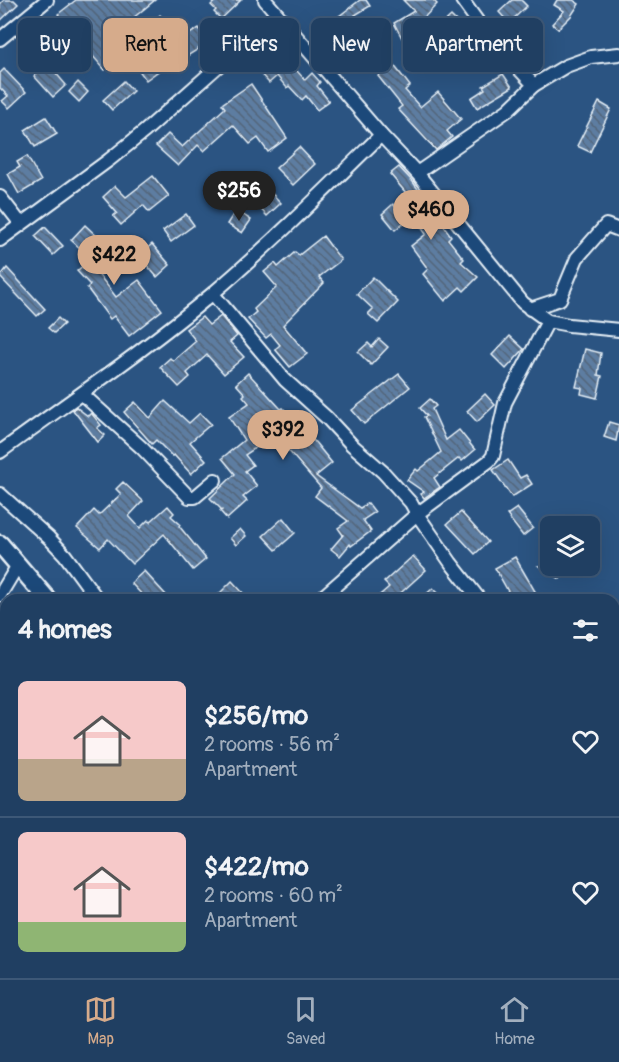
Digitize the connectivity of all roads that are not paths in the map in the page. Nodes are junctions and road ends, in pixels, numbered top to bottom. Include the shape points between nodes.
1 (47, 0) edge
2 (265, 0) edge
3 (462, 0) edge
4 (277, 14) junction
5 (0, 39) edge
6 (619, 54) edge
7 (534, 85) junction
8 (381, 135) junction
9 (417, 173) junction
10 (0, 197) edge
11 (21, 224) junction
12 (619, 230) edge
13 (0, 240) edge
14 (213, 294) junction
15 (530, 309) junction
16 (549, 321) junction
17 (619, 330) edge
18 (82, 394) junction
19 (0, 452) edge
20 (215, 480) dead end
21 (0, 494) edge
22 (417, 514) junction
23 (0, 544) edge
24 (18, 565) junction
25 (1, 594) edge
26 (43, 594) edge
27 (94, 594) edge
28 (326, 594) edge
29 (475, 594) edge

1 - 5 street
2 - 4 street
3 - 7 street via 488,36
4 - 8 street
4 - 11 street via 118,153
6 - 7 street via 591,57 566,66
7 - 9 street via 508,110
8 - 9 street
8 - 14 street
9 - 15 street
10 - 11 street
11 - 13 street
12 - 15 street via 606,225 577,258 560,299
14 - 18 street
14 - 22 street via 285,380 383,472
15 - 16 street
16 - 17 street
16 - 22 street via 504,403 493,456
18 - 19 street
18 - 20 street via 189,497 195,497
21 - 27 street via 65,555
22 - 28 street
22 - 29 street
23 - 24 highway
24 - 25 street
24 - 26 highway

